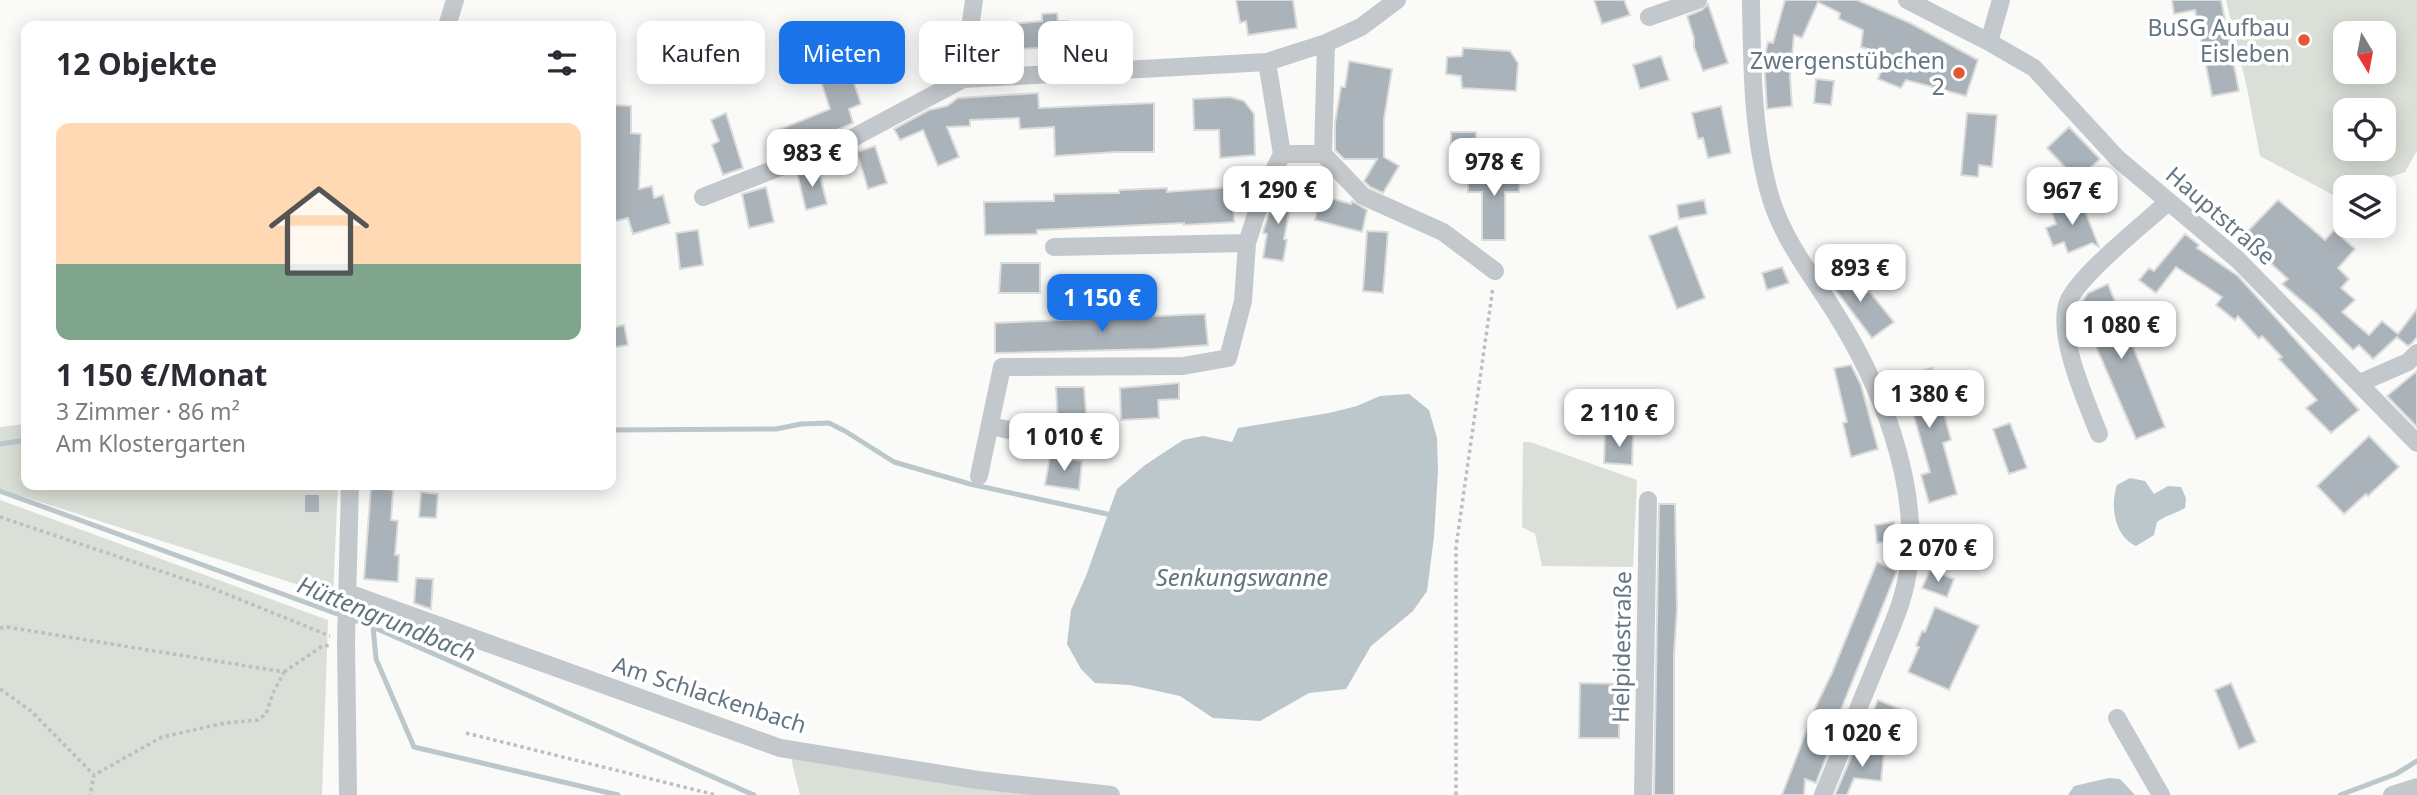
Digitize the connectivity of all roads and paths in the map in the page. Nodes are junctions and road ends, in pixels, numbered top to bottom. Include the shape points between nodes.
1 (456, 0) edge
2 (974, 0) edge
3 (1397, 0) edge
4 (1698, 0) edge
5 (1751, 0) edge
6 (1907, 0) edge
7 (2001, 0) edge
8 (1649, 17) dead end
9 (449, 21) edge
10 (971, 21) edge
11 (1989, 42) junction
12 (1326, 43) junction
13 (1266, 62) junction
14 (1024, 76) edge
15 (954, 84) edge
16 (1282, 154) junction
17 (1322, 154) junction
18 (703, 197) dead end
19 (2168, 202) junction
20 (1247, 243) junction
21 (1054, 247) dead end
22 (1495, 271) joint
23 (2417, 353) edge
24 (2360, 383) junction
25 (990, 426) junction
26 (2099, 434) dead end
27 (1048, 438) dead end
28 (2417, 443) edge
29 (979, 476) dead end
30 (350, 490) edge
31 (1648, 500) dead end
32 (0, 517) edge
33 (348, 599) junction
34 (0, 628) edge
35 (346, 641) junction
36 (285, 672) junction
37 (0, 689) edge
38 (2117, 718) dead end
39 (466, 733) dead end
40 (94, 775) junction
41 (2417, 787) edge
42 (90, 795) edge
43 (348, 795) edge
44 (716, 795) edge
45 (1111, 795) edge
46 (1456, 795) edge
47 (1643, 795) edge
48 (1823, 795) edge
49 (2161, 795) edge
50 (2392, 795) edge

1 - 9 street
2 - 10 street
3 - 12 street via 1361,27
4 - 8 street
5 - 48 street via 1752,81 1772,200 1792,246 1868,371 1894,441 1909,501 1905,591
6 - 11 street, Hauptstraße
7 - 11 street
11 - 19 street, Hauptstraße via 2034,68 2118,159
12 - 13 street
12 - 17 street
13 - 14 street
13 - 16 street
15 - 18 street via 847,141
16 - 17 street
16 - 20 street
17 - 22 street via 1363,196 1443,232
19 - 24 street, Hauptstraße via 2238,260
19 - 26 street via 2078,284 2068,303 2066,335
20 - 21 street
20 - 25 street via 1243,301 1228,358 1182,366 1002,367
22 - 46 path via 1457,547
23 - 24 street
24 - 28 street, Hauptstraße
25 - 27 street
25 - 29 street
30 - 33 street
31 - 47 street, Helpidestraße
32 - 35 path via 215,589
33 - 35 street
33 - 45 street, Am Schlackenbach via 780,748 978,780
34 - 36 path
35 - 36 path via 321,647
35 - 43 street
36 - 40 path via 266,714 258,720 162,737
37 - 40 path via 31,711
38 - 49 street
39 - 44 path
40 - 42 path
41 - 50 street

